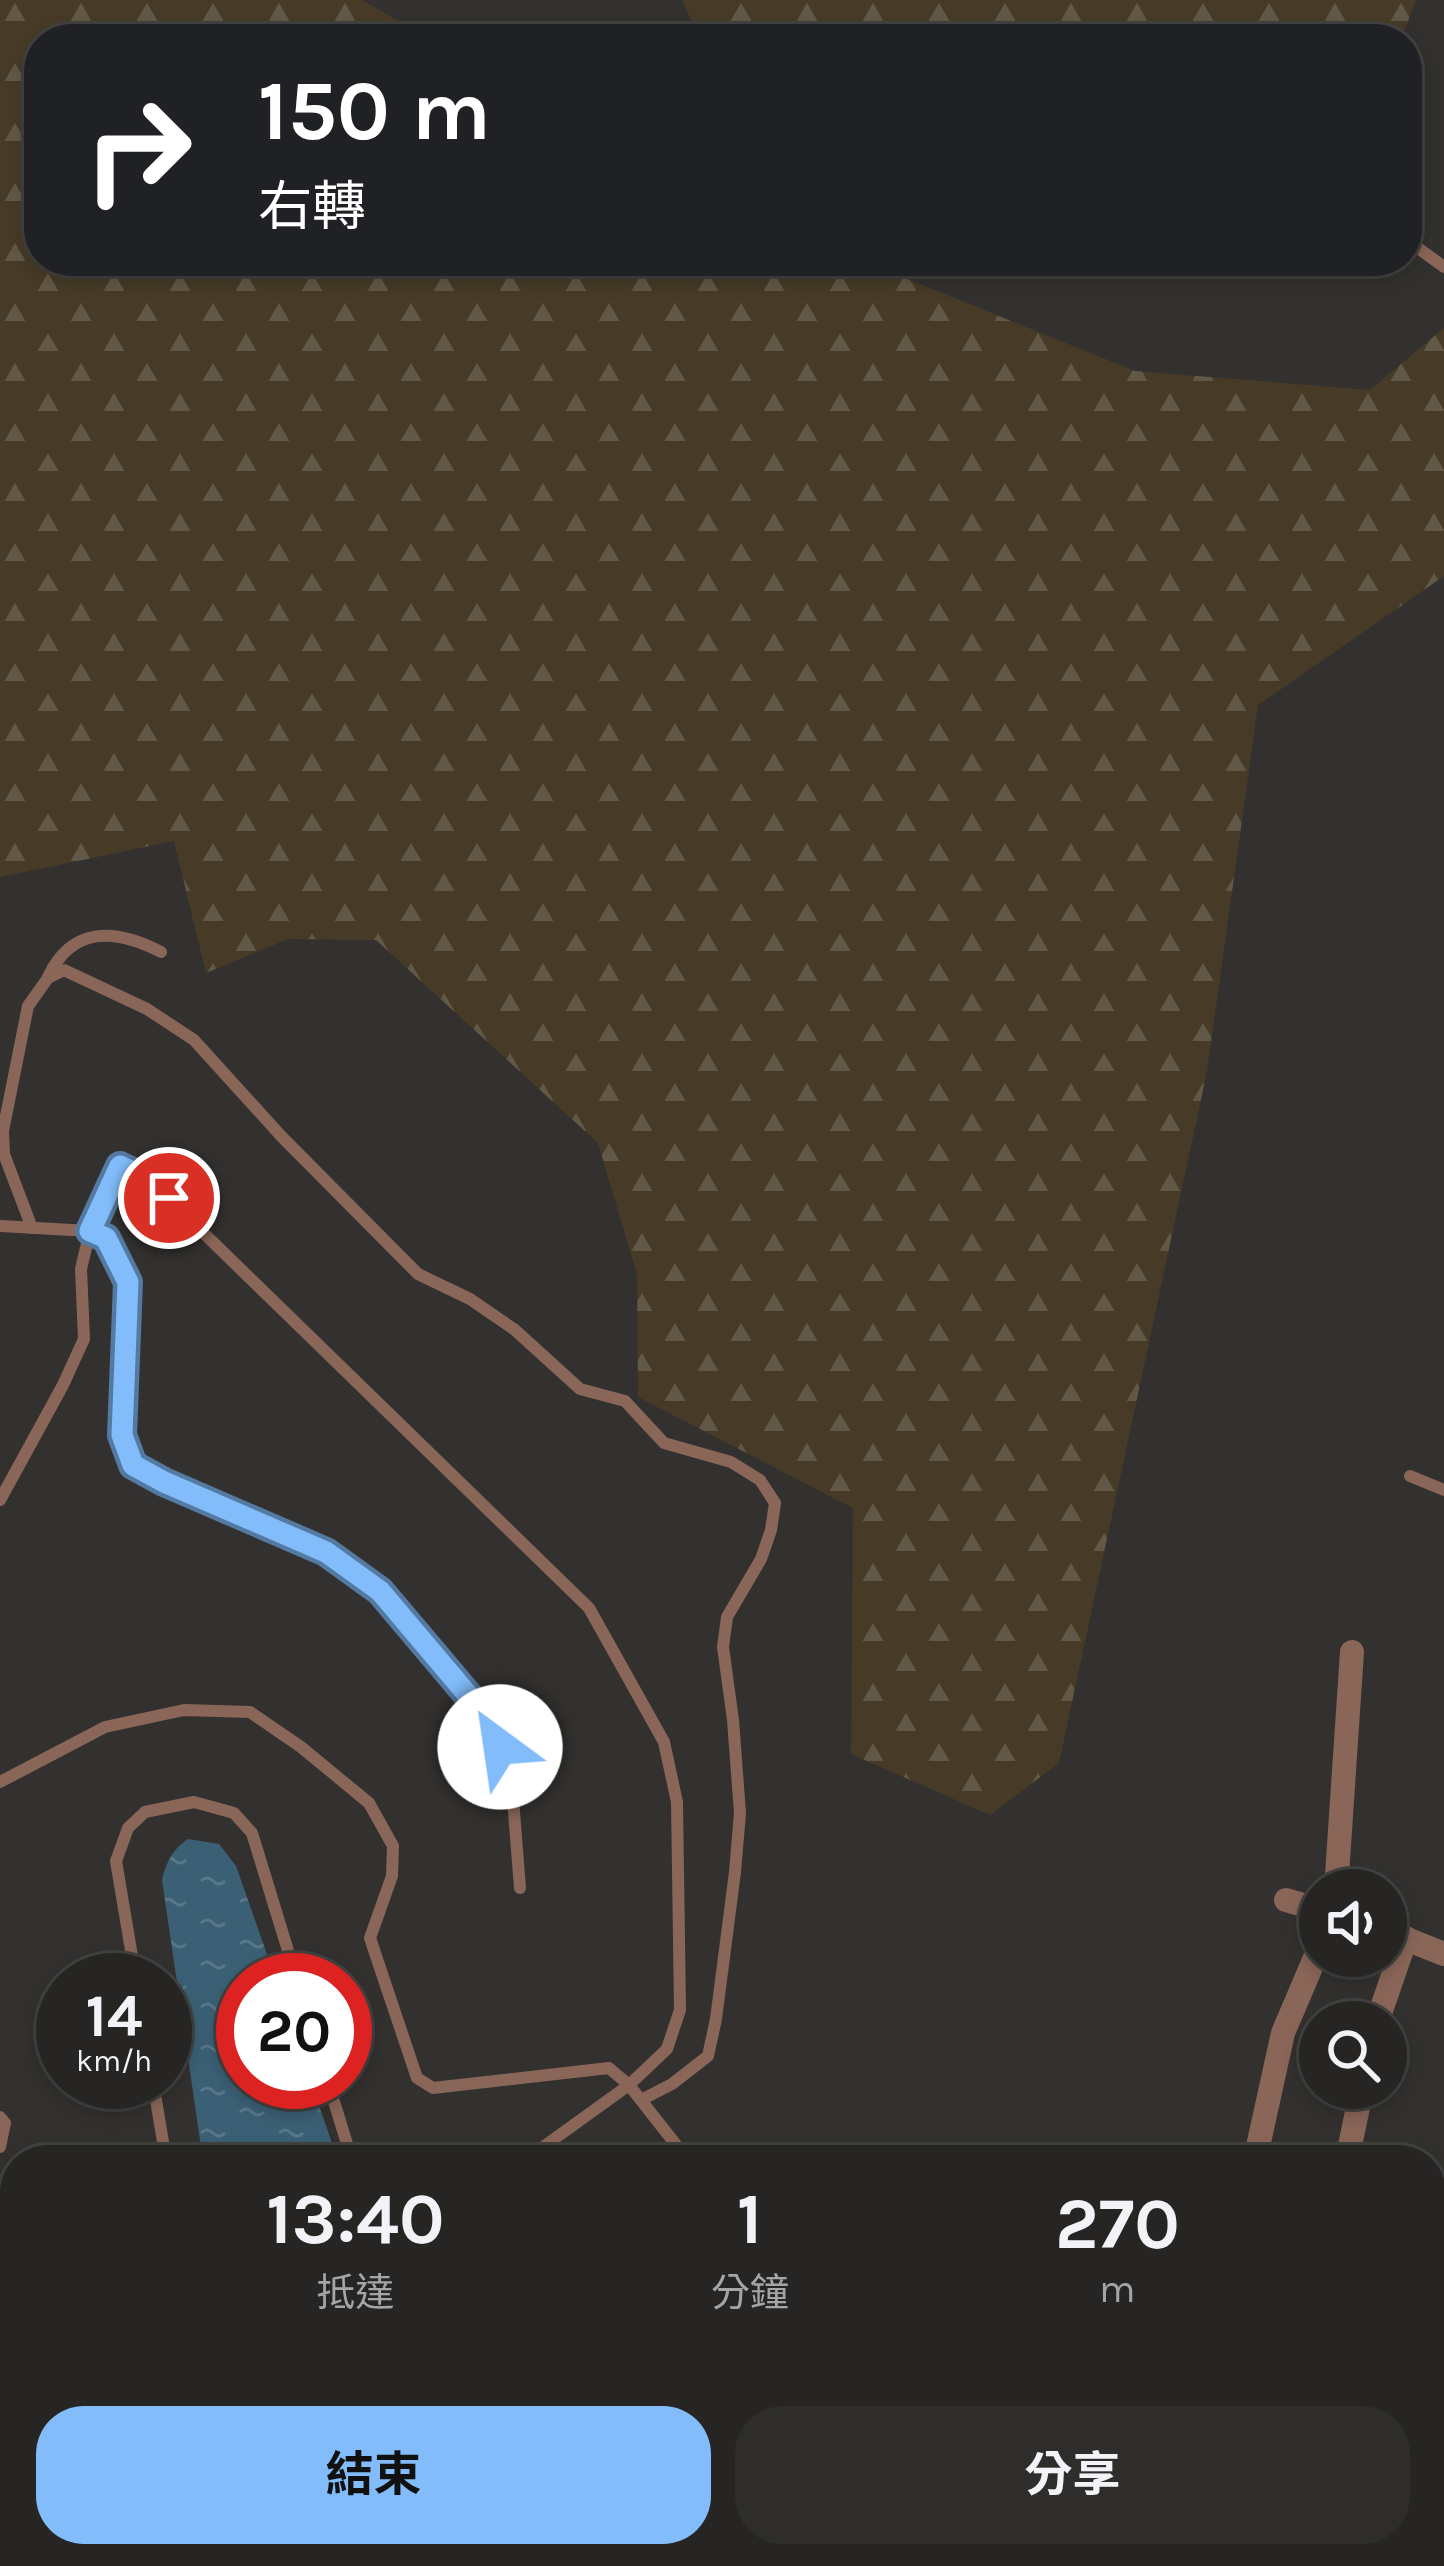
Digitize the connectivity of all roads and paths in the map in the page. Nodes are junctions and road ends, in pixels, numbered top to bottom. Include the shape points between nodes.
1 (161, 952) dead end
2 (48, 978) junction
3 (0, 1226) edge
4 (32, 1228) junction
5 (90, 1231) junction
6 (1410, 1476) dead end
7 (1444, 1490) edge
8 (0, 1500) edge
9 (1352, 1652) dead end
10 (0, 1782) edge
11 (1337, 1869) edge
12 (520, 1888) dead end
13 (1286, 1900) dead end
14 (1299, 1904) edge
15 (1407, 1939) edge
16 (131, 1953) edge
17 (289, 1953) edge
18 (1444, 1954) edge
19 (1306, 1977) edge
20 (629, 2085) junction
21 (641, 2100) junction
22 (158, 2109) edge
23 (336, 2109) edge
24 (1358, 2109) edge
25 (0, 2117) edge
26 (0, 2145) edge
27 (164, 2145) edge
28 (347, 2145) edge
29 (546, 2145) edge
30 (676, 2145) edge
31 (1258, 2145) edge
32 (1350, 2145) edge

1 - 2 lane via 107,935 82,940 58,956
2 - 4 lane via 28,1006 3,1131
2 - 21 lane via 64,970 88,980 194,1040 418,1274 515,1330 580,1389 625,1401 664,1443 731,1462 760,1480 775,1503 761,1559 727,1617 723,1647 740,1814 708,2056
3 - 4 lane
4 - 5 lane
5 - 8 lane via 81,1269 84,1339
5 - 12 lane via 106,1238 128,1282 122,1435 133,1465 326,1552 380,1591 489,1720 511,1774
5 - 20 lane via 120,1166 148,1179 589,1608 664,1742 677,1802 680,2010 667,2049
6 - 7 lane
9 - 11 street
10 - 20 lane via 105,1727 184,1710 250,1712 369,1803 393,1846 392,1876 370,1938 417,2078 434,2088 609,2068
13 - 14 street
15 - 18 street
16 - 17 lane via 120,1845 145,1812 194,1802 234,1813 251,1833
19 - 31 street via 1282,2033
20 - 21 lane
20 - 29 lane
21 - 30 lane
22 - 27 lane
23 - 28 lane
24 - 32 street
25 - 26 lane

